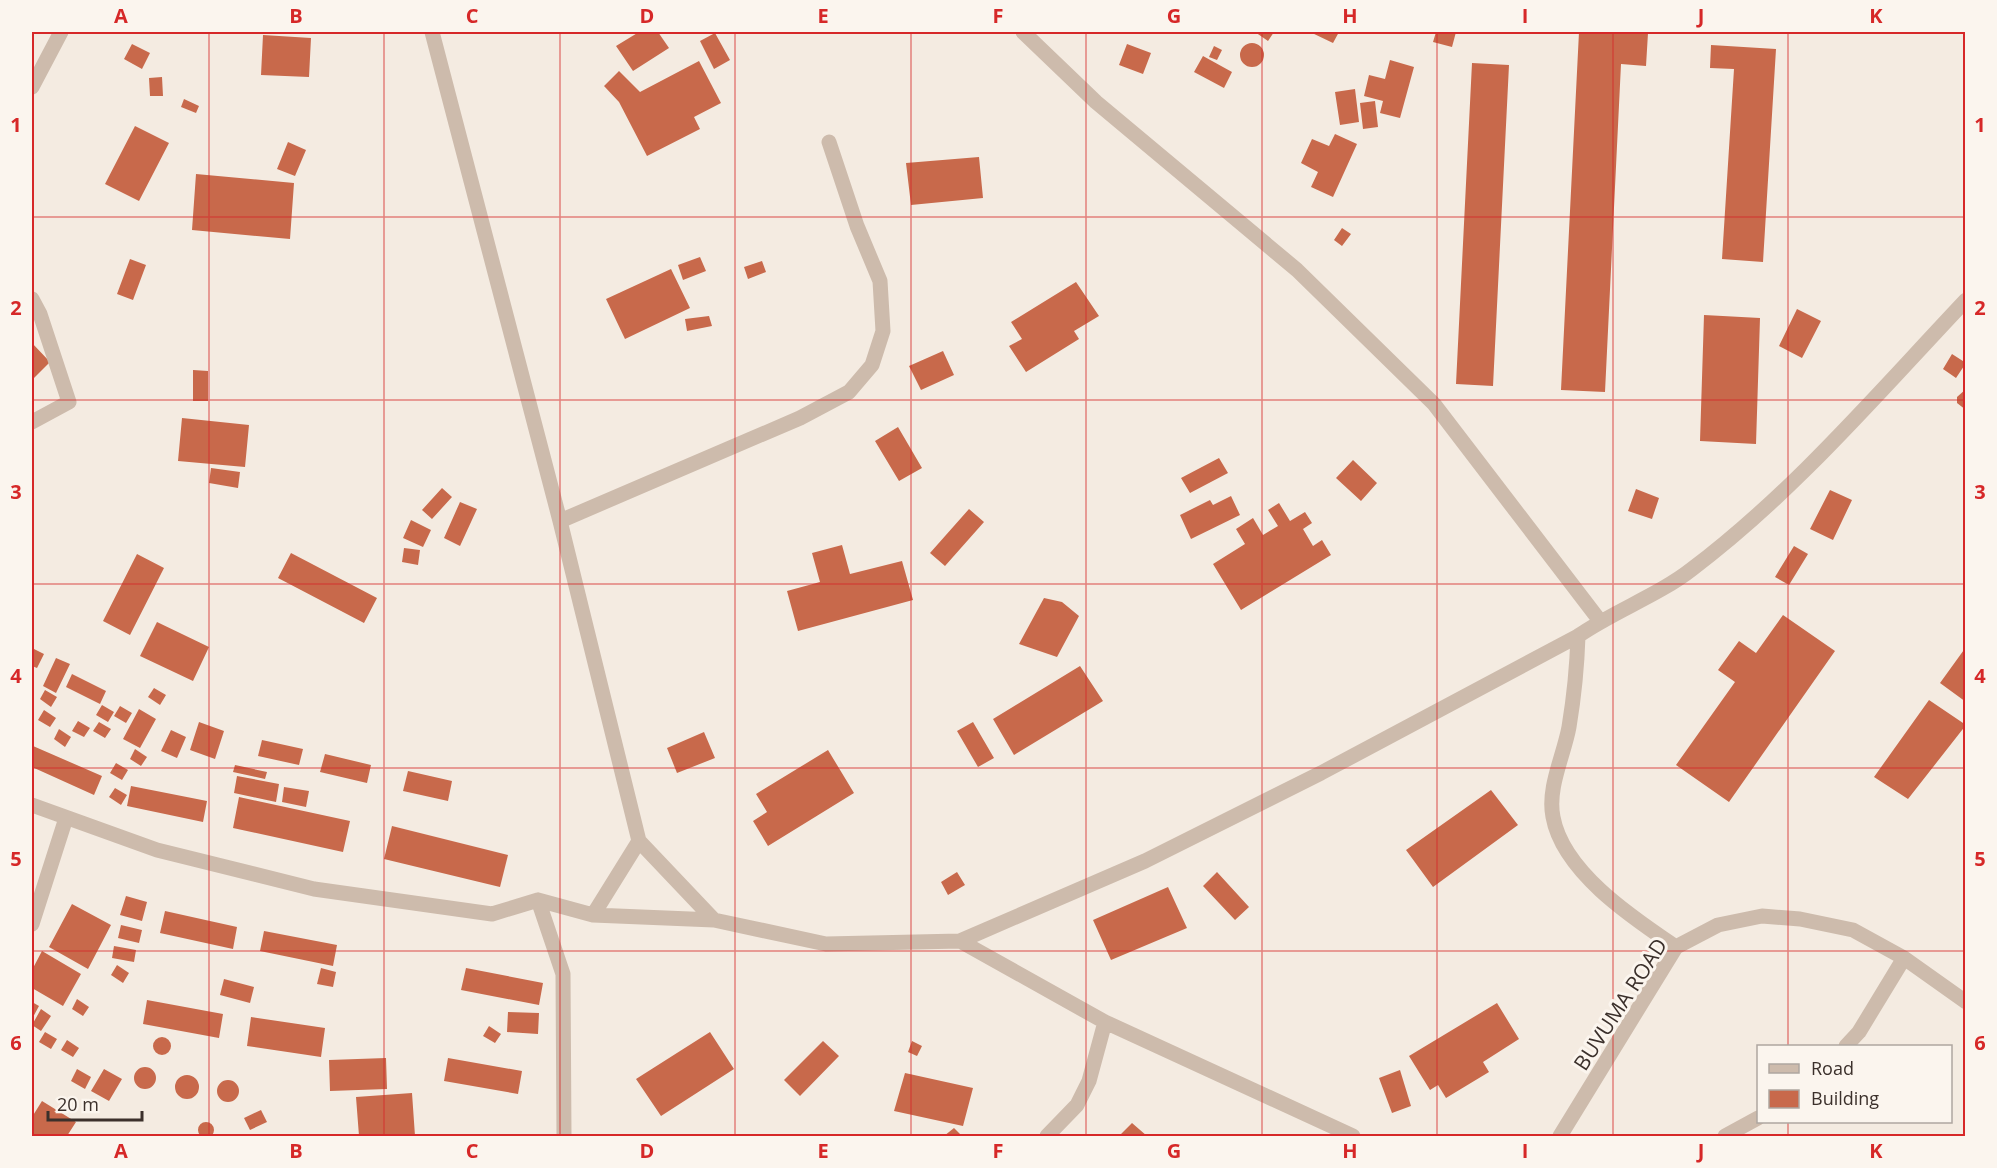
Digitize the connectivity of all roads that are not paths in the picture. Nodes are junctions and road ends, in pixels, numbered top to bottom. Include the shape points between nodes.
1 (61, 32) edge
2 (432, 32) edge
3 (1023, 32) edge
4 (32, 87) edge
5 (829, 142) dead end
6 (32, 299) edge
7 (1965, 300) edge
8 (32, 422) edge
9 (560, 521) junction
10 (1600, 621) junction
11 (1578, 636) junction
12 (32, 805) edge
13 (66, 818) junction
14 (639, 842) junction
15 (538, 900) junction
16 (592, 915) junction
17 (714, 920) junction
18 (32, 924) edge
19 (960, 941) junction
20 (1676, 947) junction
21 (1904, 958) junction
22 (1965, 1002) edge
23 (1105, 1022) junction
24 (1848, 1045) edge
25 (1757, 1119) edge
26 (564, 1137) edge
27 (1047, 1137) edge
28 (1353, 1137) edge
29 (1560, 1137) edge
30 (1725, 1137) edge

1 - 4 street
2 - 9 street
3 - 10 street via 1096,102 1297,270 1434,404
5 - 9 street via 856,226 880,281 884,331 872,365 849,392 800,418
6 - 8 street via 69,402
7 - 10 street via 1790,485 1691,570
9 - 14 street
10 - 11 street
11 - 19 street via 1322,773 1155,856
11 - 20 street via 1569,728 1555,783 1552,815 1557,831 1591,881
12 - 13 street
13 - 15 street via 157,850 314,889 492,914
13 - 18 street
14 - 16 street
14 - 17 street
15 - 16 street
15 - 26 street via 563,974
16 - 17 street
17 - 19 street via 826,944
19 - 23 street
20 - 21 street, BUVUMA ROAD via 1718,925 1762,916 1853,930
20 - 29 street, BUVUMA ROAD
21 - 22 street, BUVUMA ROAD
21 - 24 street
23 - 27 street via 1089,1081 1077,1105
23 - 28 street
25 - 30 street

